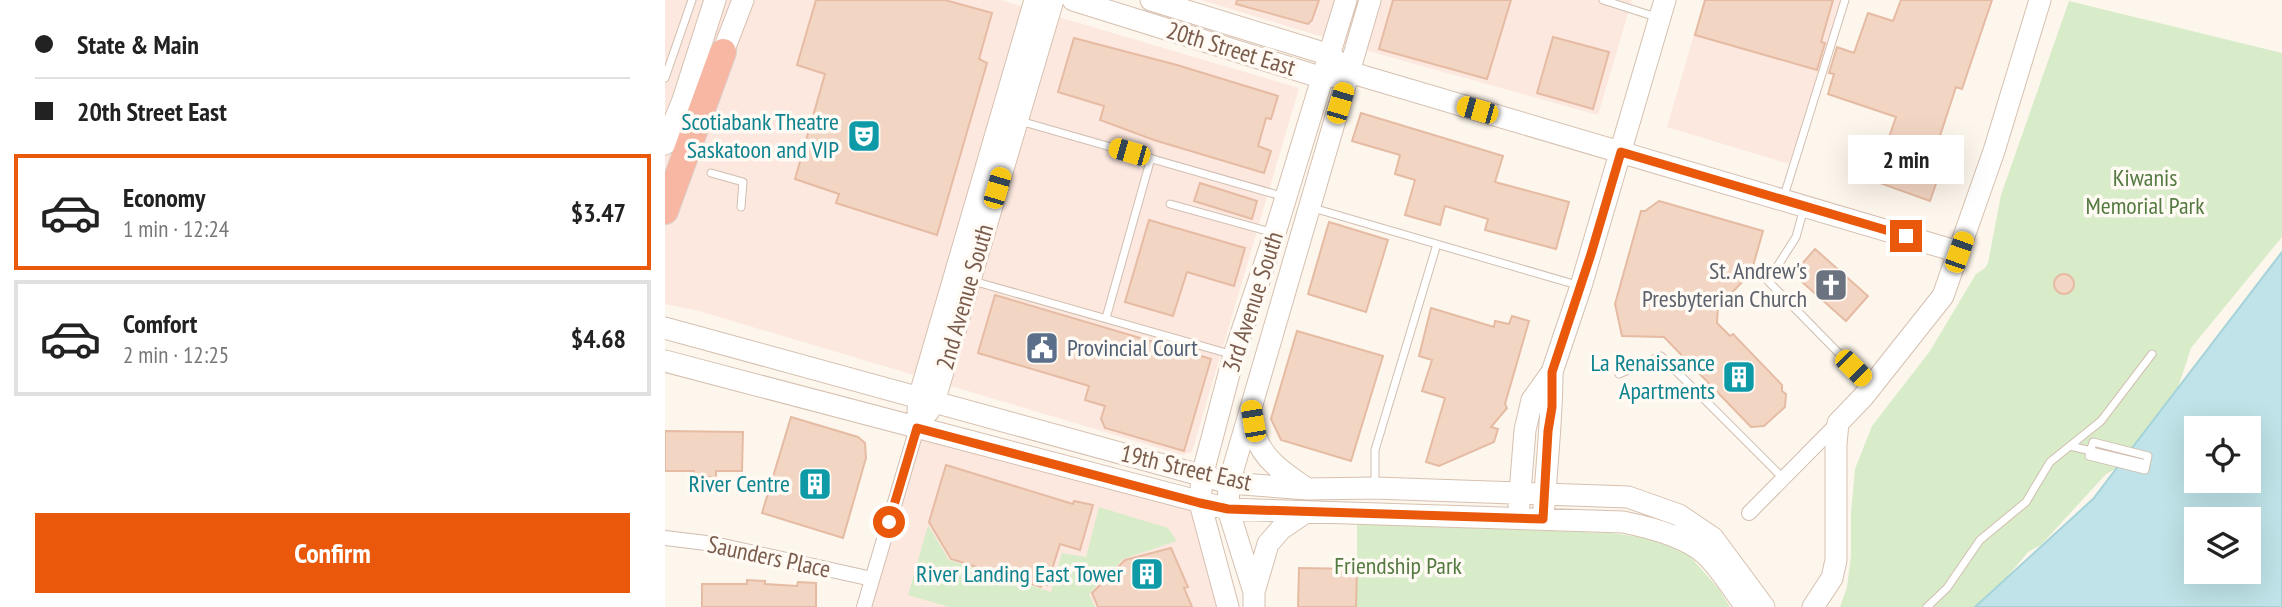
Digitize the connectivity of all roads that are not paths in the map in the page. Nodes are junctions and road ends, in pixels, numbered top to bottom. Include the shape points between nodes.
1 (692, 0) edge
2 (715, 0) edge
3 (743, 0) edge
4 (1035, 0) edge
5 (1053, 0) edge
6 (1073, 0) edge
7 (1151, 0) edge
8 (1346, 0) edge
9 (1370, 0) edge
10 (1603, 0) edge
11 (1845, 0) edge
12 (2040, 0) edge
13 (1663, 9) edge
14 (723, 52) joint
15 (1330, 55) junction
16 (1349, 72) junction
17 (665, 78) edge
18 (1323, 78) junction
19 (1017, 120) junction
20 (665, 145) edge
21 (1621, 152) junction
22 (1151, 158) junction
23 (711, 173) dead end
24 (1286, 197) junction
25 (1783, 200) junction
26 (1170, 204) dead end
27 (741, 207) dead end
28 (1804, 207) junction
29 (1310, 208) junction
30 (665, 211) edge
31 (1275, 233) junction
32 (1437, 244) junction
33 (1959, 252) junction
34 (969, 280) junction
35 (1581, 286) junction
36 (1106, 318) junction
37 (665, 328) edge
38 (2152, 354) dead end
39 (1234, 355) junction
40 (665, 361) edge
41 (1552, 372) junction
42 (1619, 374) dead end
43 (1872, 386) junction
44 (926, 400) junction
45 (1251, 405) junction
46 (1838, 423) junction
47 (917, 428) junction
48 (2070, 446) junction
49 (2091, 450) junction
50 (1202, 476) junction
51 (1783, 478) junction
52 (1229, 483) junction
53 (1375, 488) junction
54 (1308, 489) junction
55 (1519, 493) junction
56 (1545, 493) junction
57 (1200, 503) junction
58 (1228, 509) junction
59 (1306, 512) junction
60 (1749, 513) dead end
61 (1518, 518) junction
62 (1543, 519) junction
63 (665, 538) edge
64 (1728, 570) junction
65 (872, 579) junction
66 (1254, 600) edge
67 (863, 607) edge
68 (1228, 607) edge
69 (1746, 607) edge
70 (1764, 607) edge
71 (1814, 607) edge
72 (1927, 607) edge

1 - 17 lane
2 - 20 main road
3 - 14 main road
4 - 44 main road, 2nd Avenue South
5 - 19 main road, 2nd Avenue South
6 - 18 main road, 20th Street East
7 - 15 main road, 20th Street East
8 - 15 main road, 3rd Avenue South
9 - 16 main road, 3rd Avenue South
10 - 13 lane
11 - 25 lane
12 - 33 main road
13 - 21 main road
14 - 30 highway
15 - 16 main road, 20th Street East
15 - 18 main road, 3rd Avenue South
16 - 18 main road, 20th Street East
16 - 21 main road, 20th Street East
16 - 29 main road, 3rd Avenue South
18 - 24 main road, 3rd Avenue South
19 - 22 lane
19 - 34 main road, 2nd Avenue South
21 - 25 main road, 20th Street East
21 - 35 main road
22 - 24 lane
22 - 36 lane
23 - 27 lane via 743,182
24 - 31 main road, 3rd Avenue South
25 - 28 main road, 20th Street East
26 - 31 lane
28 - 33 main road, 20th Street East
28 - 43 lane via 1796,237 1768,281
29 - 32 lane
29 - 45 main road, 3rd Avenue South
31 - 39 main road, 3rd Avenue South
32 - 35 lane
32 - 53 lane via 1375,450
33 - 43 main road via 1943,296
34 - 36 lane
34 - 44 main road, 2nd Avenue South
35 - 41 main road
36 - 39 lane
37 - 44 main road, 19th Street East
38 - 48 lane via 2101,421
39 - 50 main road, 3rd Avenue South
40 - 47 main road, 19th Street East
41 - 55 main road via 1532,400
41 - 56 main road
42 - 51 lane via 1661,356
43 - 46 main road
44 - 47 main road, 2nd Avenue South
44 - 50 main road, 19th Street East
45 - 52 main road, 3rd Avenue South
45 - 54 main road via 1256,438 1264,453
46 - 51 street
46 - 71 main road via 1836,560 1832,578
47 - 57 main road, 19th Street East
47 - 65 street, 2nd Avenue South
48 - 49 lane
48 - 72 lane via 2050,462 2027,502 1980,540 1947,588
49 - 49 lane via 2093,442 2148,456 2145,470 2089,456
50 - 52 main road, 19th Street East
50 - 57 main road, 3rd Avenue South
51 - 60 street
52 - 54 main road, 19th Street East
52 - 58 main road, 3rd Avenue South
53 - 54 main road, 19th Street East
53 - 55 main road, 19th Street East
55 - 56 main road, 19th Street East
55 - 61 main road
56 - 62 main road
56 - 64 main road, 19th Street East via 1627,497 1679,515 1713,538
57 - 58 main road, 19th Street East
57 - 68 main road, 3rd Avenue South
58 - 59 main road, 19th Street East
58 - 66 main road, 3rd Avenue South
59 - 61 main road, 19th Street East
59 - 66 main road via 1268,544
61 - 62 main road, 19th Street East
62 - 64 main road, 19th Street East via 1649,527
63 - 65 street, Saunders Place via 714,544
64 - 69 main road
64 - 70 main road
65 - 67 street, 2nd Avenue South

